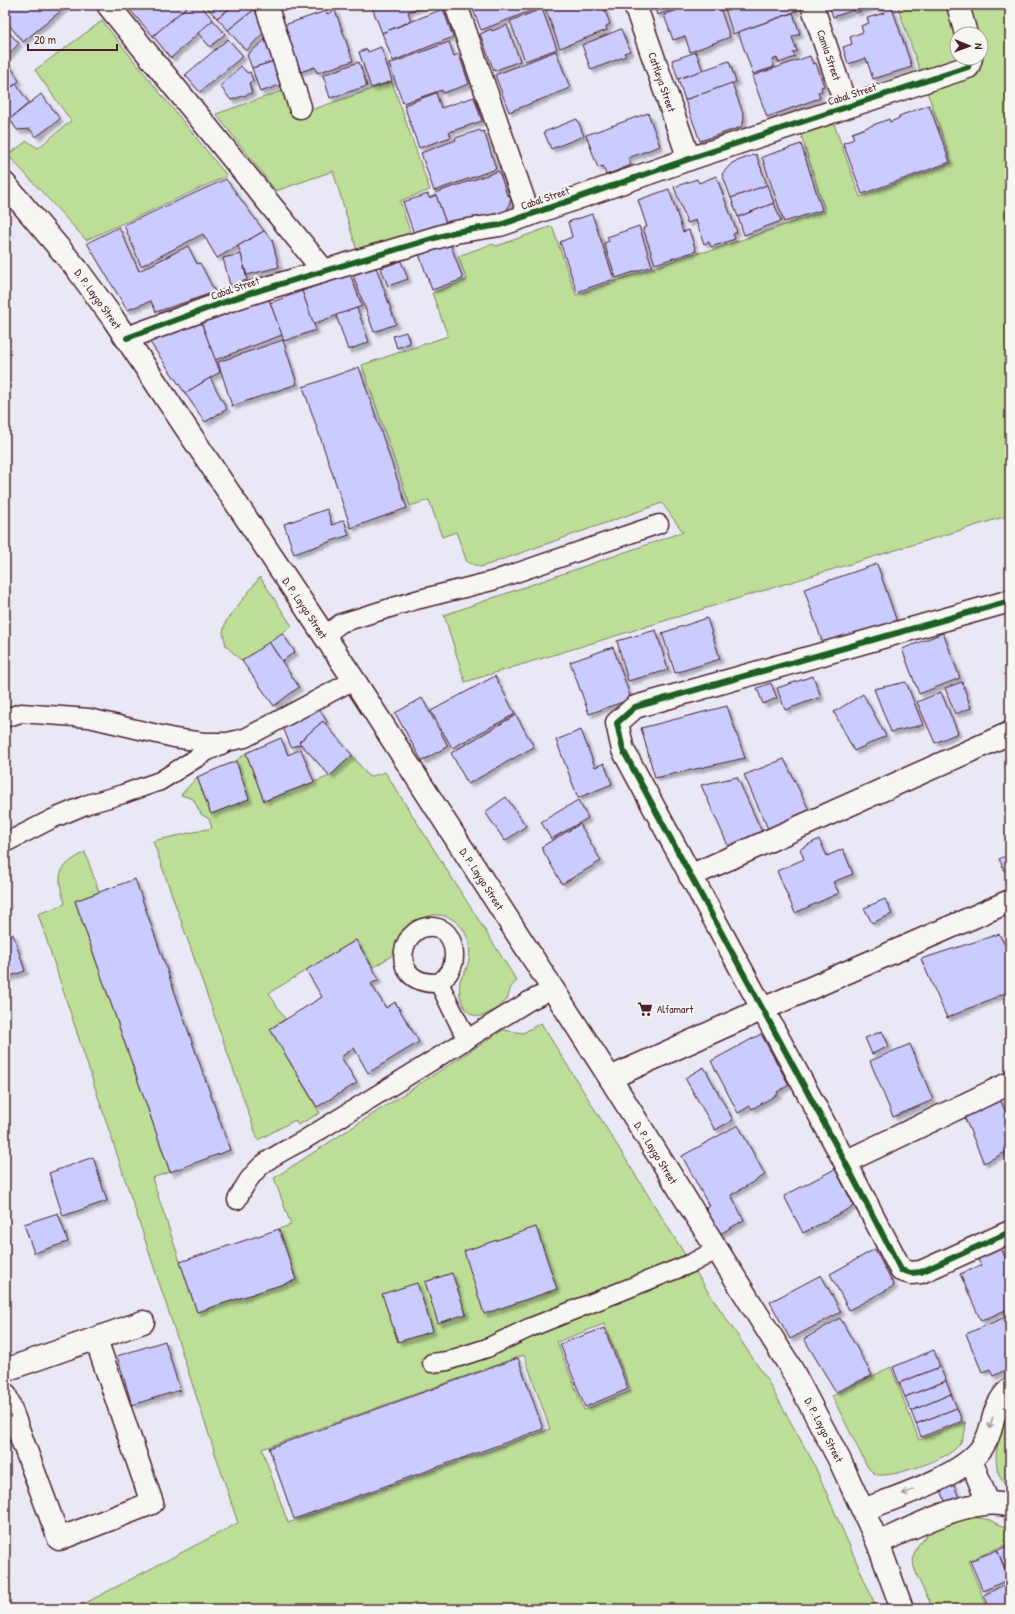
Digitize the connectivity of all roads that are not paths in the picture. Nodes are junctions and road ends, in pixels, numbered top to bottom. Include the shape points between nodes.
1 (108, 5) edge
2 (266, 5) edge
3 (456, 5) edge
4 (635, 5) edge
5 (812, 5) edge
6 (958, 5) edge
7 (964, 26) edge
8 (959, 66) edge
9 (846, 106) junction
10 (300, 107) dead end
11 (689, 159) junction
12 (5, 184) edge
13 (530, 214) junction
14 (324, 271) junction
15 (127, 338) junction
16 (659, 524) dead end
17 (1010, 601) edge
18 (324, 636) junction
19 (354, 680) junction
20 (5, 718) edge
21 (1010, 733) edge
22 (227, 742) junction
23 (5, 843) edge
24 (690, 876) junction
25 (1010, 901) edge
26 (439, 984) dead end
27 (553, 989) junction
28 (763, 1009) junction
29 (467, 1040) junction
30 (610, 1078) junction
31 (1010, 1083) edge
32 (845, 1162) junction
33 (237, 1200) dead end
34 (1010, 1232) edge
35 (716, 1250) junction
36 (143, 1322) dead end
37 (96, 1338) junction
38 (432, 1363) dead end
39 (5, 1370) edge
40 (1010, 1389) edge
41 (5, 1394) edge
42 (971, 1460) junction
43 (988, 1503) junction
44 (1010, 1506) edge
45 (863, 1510) junction
46 (878, 1543) junction
47 (902, 1609) edge

1 - 14 street
2 - 10 street
3 - 13 street
4 - 11 street, Cattleya Street
5 - 9 street, Camia Street
6 - 7 street
8 - 9 street, Cabal Street
9 - 11 street, Cabal Street
11 - 13 street, Cabal Street
12 - 15 street, D. P. Laygo Street via 77,269
13 - 14 street, Cabal Street via 500,225 455,232
14 - 15 street, Cabal Street via 233,299
15 - 18 street, D. P. Laygo Street
16 - 18 lane via 492,581 349,620
17 - 24 street via 635,707 617,722 623,750
18 - 19 street, D. P. Laygo Street
19 - 22 lane via 245,738
19 - 27 street, D. P. Laygo Street
20 - 22 lane via 21,713 89,718 174,738
21 - 24 street
22 - 23 lane via 160,781 88,804
24 - 28 street
25 - 28 street
26 - 29 lane
27 - 29 lane
27 - 30 street, D. P. Laygo Street
28 - 30 street
28 - 32 street
29 - 33 lane via 267,1160 245,1183
30 - 35 street, D. P. Laygo Street
31 - 32 street
32 - 34 street via 901,1270 921,1272
35 - 38 lane via 692,1263 529,1328 487,1348 447,1361
35 - 45 street, D. P. Laygo Street via 791,1368
36 - 37 street
37 - 39 street
37 - 41 street via 152,1503 59,1539
40 -> 42 street via 999,1401 984,1445
42 - 43 street
42 -> 45 street via 944,1477
43 - 44 street
43 - 46 street via 956,1510
45 - 46 street, D. P. Laygo Street
46 - 47 street, D. P. Laygo Street

